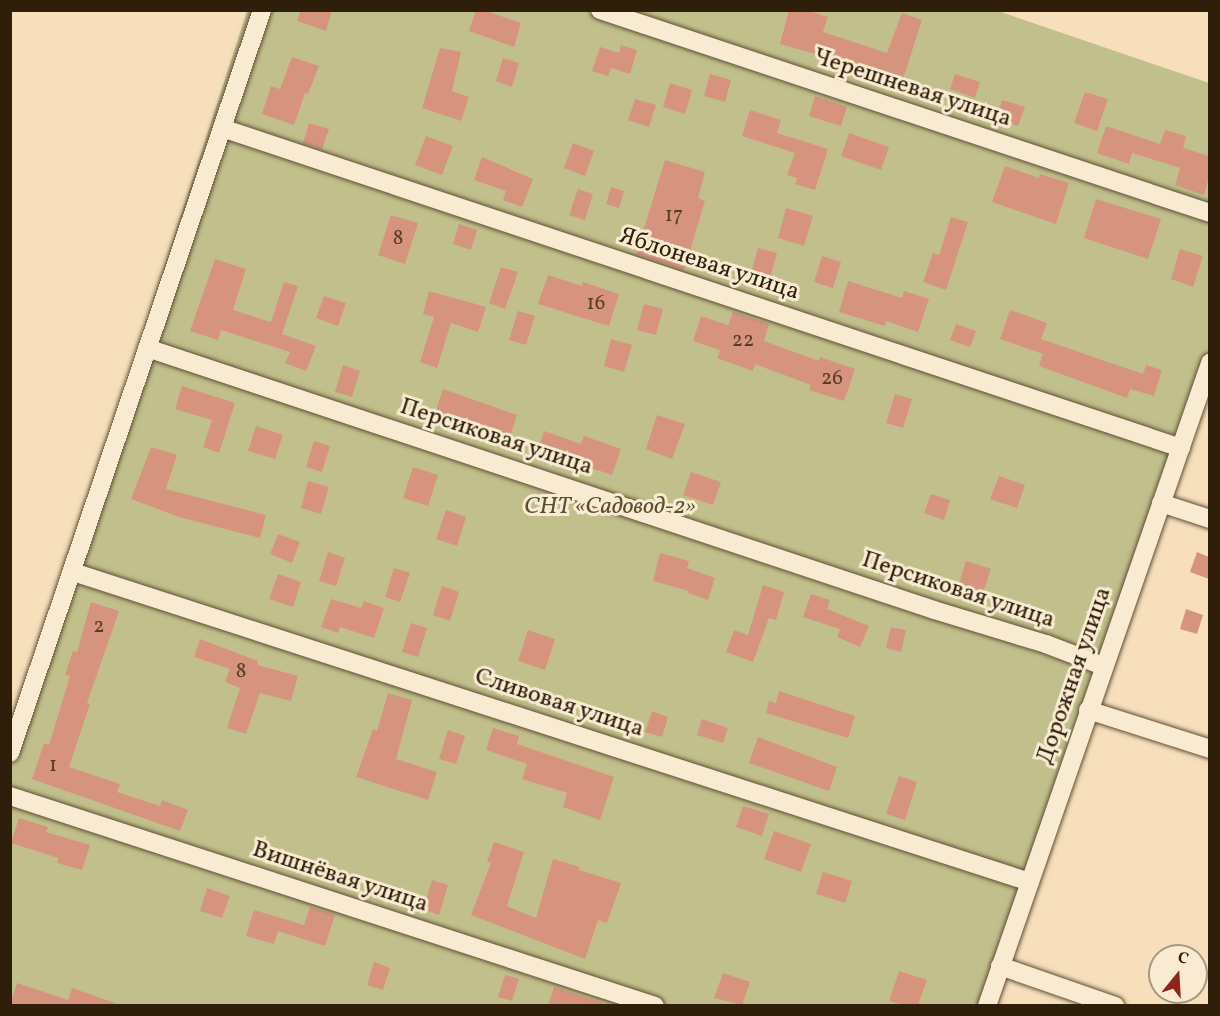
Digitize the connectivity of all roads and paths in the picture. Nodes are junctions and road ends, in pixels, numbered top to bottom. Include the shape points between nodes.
1 (262, 10) edge
2 (600, 10) edge
3 (222, 128) junction
4 (1209, 213) edge
5 (147, 348) junction
6 (1209, 363) edge
7 (1180, 448) junction
8 (1161, 503) junction
9 (1209, 519) edge
10 (73, 572) junction
11 (1103, 666) junction
12 (1088, 710) junction
13 (1209, 749) edge
14 (10, 753) edge
15 (10, 796) edge
16 (1030, 882) junction
17 (1000, 966) junction
18 (655, 1005) edge
19 (987, 1005) edge
20 (1114, 1005) edge

1 - 3 street
2 - 4 street, Черешневая улица
3 - 5 street
3 - 7 street, Яблоневая улица
5 - 10 street
5 - 11 street, Персиковая улица
6 - 7 street, Дорожная улица
7 - 8 street, Дорожная улица
8 - 9 street
8 - 11 street, Дорожная улица
10 - 14 street
10 - 16 street, Сливовая улица
11 - 12 street, Дорожная улица
12 - 13 street
12 - 16 street, Дорожная улица
15 - 18 street, Вишнёвая улица
16 - 17 street, Дорожная улица
17 - 19 street, Дорожная улица
17 - 20 street

